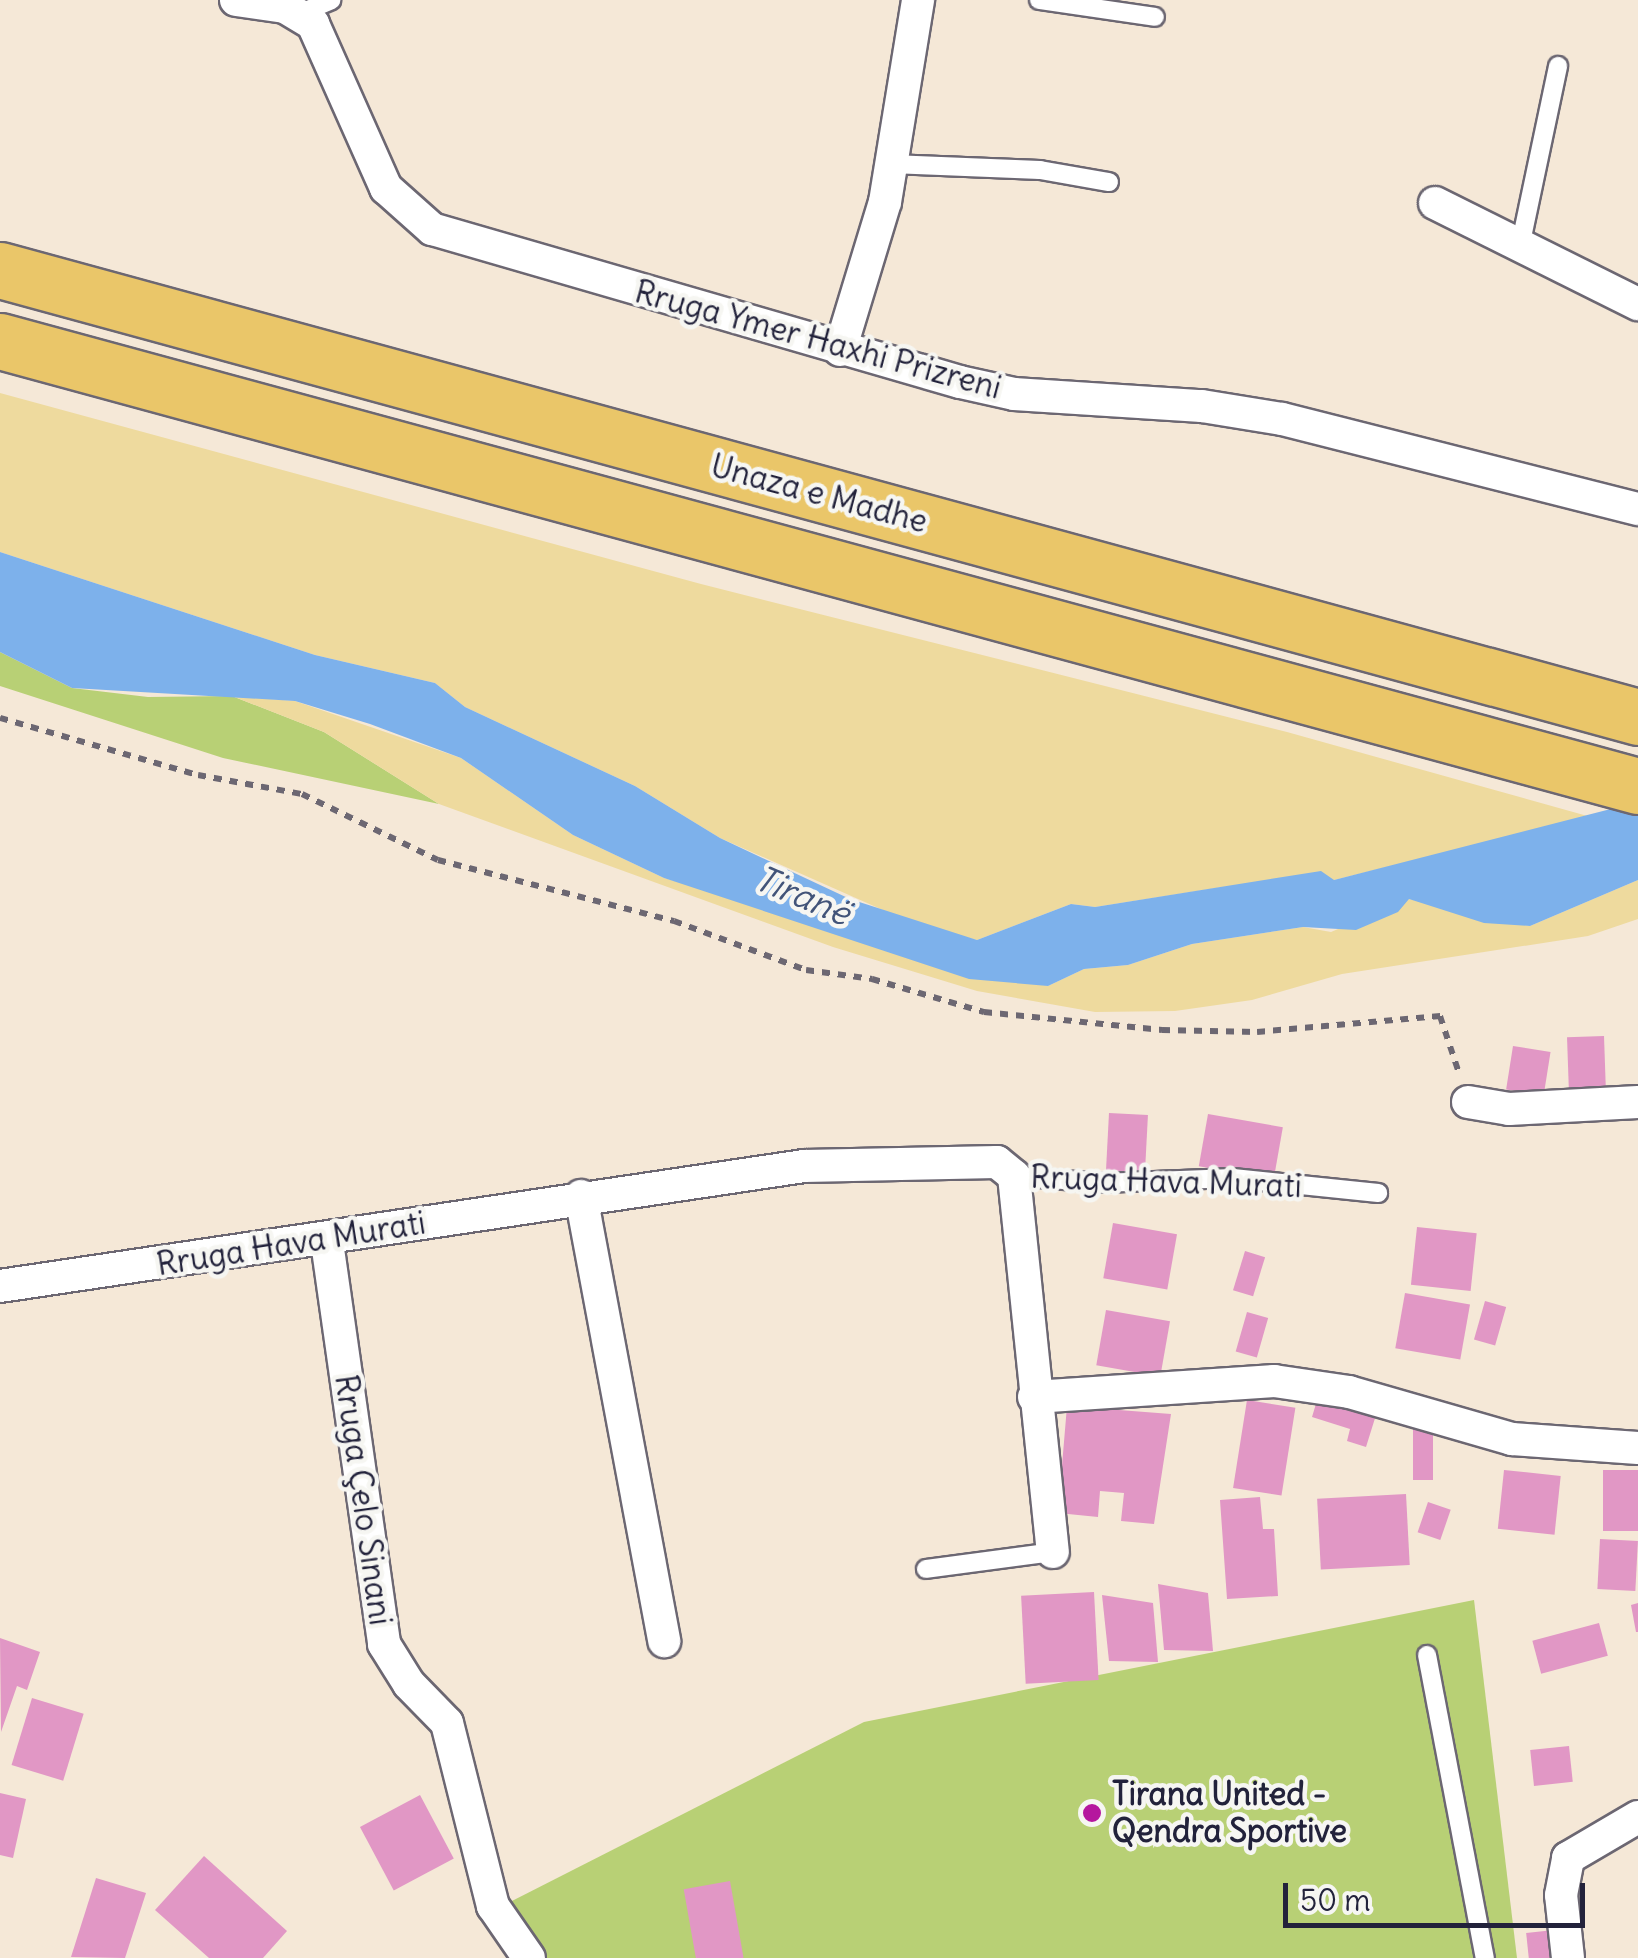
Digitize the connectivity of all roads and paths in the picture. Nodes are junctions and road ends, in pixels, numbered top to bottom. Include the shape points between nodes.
1 (236, 0) edge
2 (918, 0) edge
3 (1039, 0) edge
4 (316, 6) edge
5 (1155, 18) dead end
6 (1558, 66) dead end
7 (892, 164) junction
8 (1109, 182) dead end
9 (1435, 203) dead end
10 (1521, 242) junction
11 (0, 270) edge
12 (1638, 304) edge
13 (0, 341) edge
14 (840, 350) junction
15 (1638, 509) edge
16 (1638, 717) edge
17 (0, 718) edge
18 (1638, 786) edge
19 (1468, 1102) joint
20 (1638, 1102) edge
21 (1014, 1176) junction
22 (1378, 1193) dead end
23 (581, 1196) junction
24 (327, 1242) junction
25 (0, 1286) edge
26 (1034, 1397) junction
27 (1638, 1448) edge
28 (1053, 1552) joint
29 (926, 1570) dead end
30 (664, 1641) dead end
31 (1427, 1654) dead end
32 (1638, 1817) edge
33 (529, 1958) edge
34 (1485, 1958) edge
35 (1568, 1958) edge

1 - 4 street
2 - 7 street
3 - 5 lane
4 - 14 street, Rruga Ymer Haxhi Prizreni via 321,40 386,188 414,220
6 - 10 lane
7 - 8 lane via 1040,170
7 - 14 street
9 - 10 street
10 - 12 street
11 - 16 highway, Unaza e Madhe
13 - 18 highway
14 - 15 street, Rruga Ymer Haxhi Prizreni via 1014,394 1202,406 1282,419
17 - 19 path via 198,775 302,794 438,860 674,921 806,970 872,978 984,1012 1258,1032 1440,1016
19 - 20 street via 1509,1110
21 - 22 lane, Rruga Hava Murati via 1101,1183 1233,1178
21 - 23 street, Rruga Hava Murati via 997,1162 971,1159 877,1161
21 - 26 street, Rruga Hava Murati
23 - 24 street, Rruga Hava Murati
23 - 30 street
24 - 25 street, Rruga Hava Murati
24 - 33 street, Rruga Çelo Sinani via 384,1644 409,1684 447,1723 493,1906
26 - 27 street via 1274,1381 1349,1392 1512,1439
26 - 28 street, Rruga Hava Murati
28 - 29 lane, Rruga Hava Murati
31 - 34 lane
32 - 35 street via 1568,1858 1561,1895

